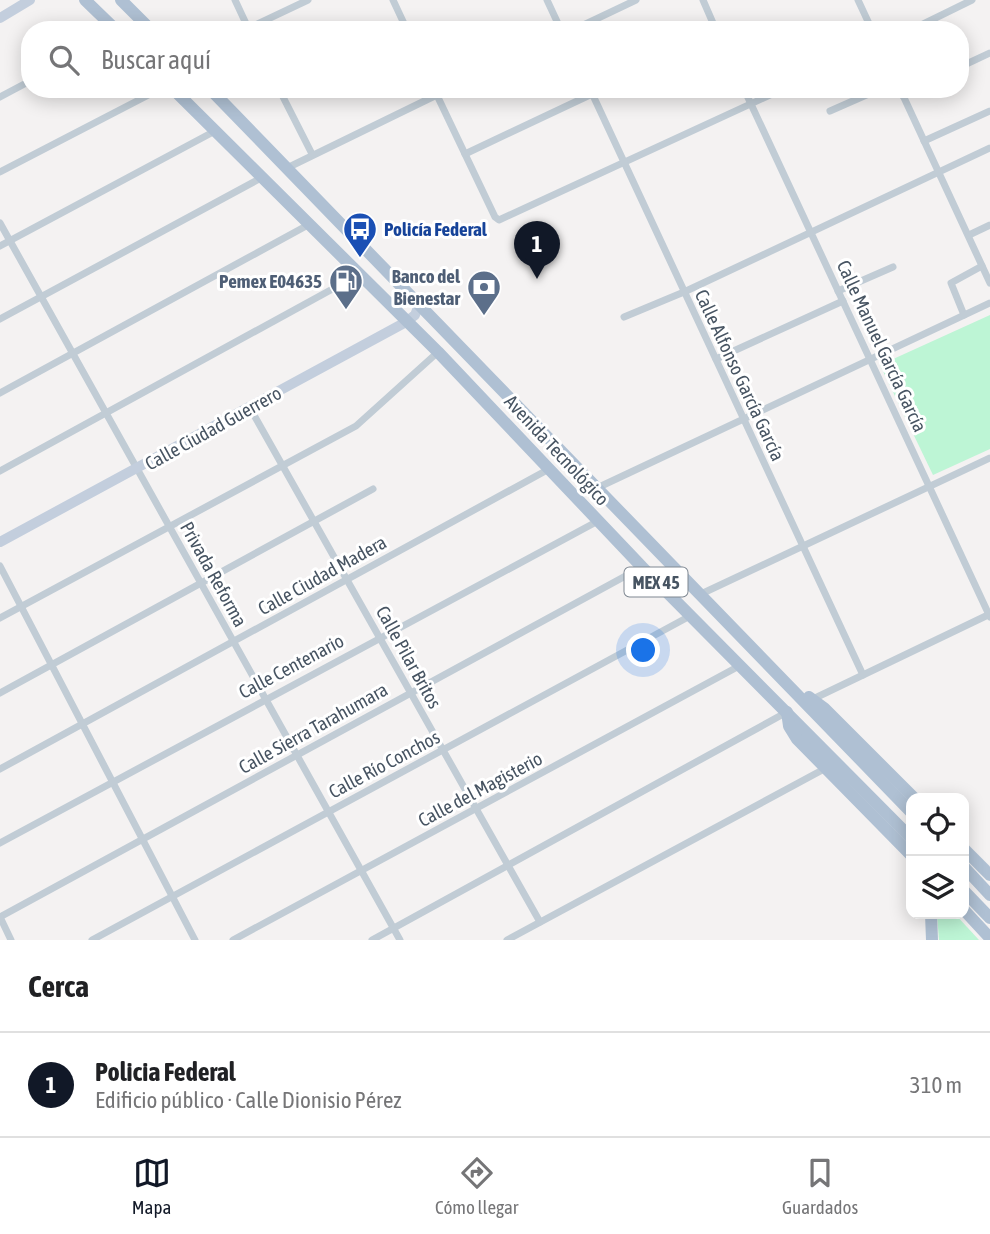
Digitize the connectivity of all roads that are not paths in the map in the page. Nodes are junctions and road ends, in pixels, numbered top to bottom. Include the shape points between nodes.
1 (30, 0) edge
2 (85, 0) edge
3 (121, 0) edge
4 (235, 0) edge
5 (307, 0) edge
6 (393, 0) edge
7 (547, 0) edge
8 (636, 0) edge
9 (703, 0) edge
10 (858, 0) edge
11 (972, 0) edge
12 (0, 18) edge
13 (107, 21) edge
14 (142, 21) edge
15 (244, 21) edge
16 (264, 21) edge
17 (403, 21) edge
18 (557, 21) edge
19 (592, 21) edge
20 (712, 21) edge
21 (868, 21) edge
22 (929, 21) edge
23 (990, 52) edge
24 (969, 62) edge
25 (21, 86) edge
26 (0, 97) edge
27 (143, 98) edge
28 (182, 98) edge
29 (219, 98) edge
30 (284, 98) edge
31 (424, 98) edge
32 (439, 98) edge
33 (577, 98) edge
34 (594, 98) edge
35 (748, 98) edge
36 (764, 98) edge
37 (860, 98) edge
38 (905, 98) edge
39 (751, 104) junction
40 (830, 111) dead end
41 (990, 111) edge
42 (215, 131) junction
43 (924, 141) junction
44 (990, 148) edge
45 (312, 154) junction
46 (465, 154) junction
47 (625, 164) junction
48 (287, 168) junction
49 (0, 172) edge
50 (938, 172) junction
51 (261, 177) junction
52 (0, 223) edge
53 (308, 225) junction
54 (990, 225) edge
55 (811, 232) junction
56 (969, 234) junction
57 (9, 241) junction
58 (0, 246) edge
59 (982, 266) junction
60 (893, 267) dead end
61 (358, 275) junction
62 (990, 283) edge
63 (838, 291) junction
64 (684, 292) junction
65 (41, 297) junction
66 (843, 301) junction
67 (990, 303) edge
68 (419, 305) junction
69 (964, 315) junction
70 (624, 317) dead end
71 (0, 319) edge
72 (406, 321) junction
73 (438, 352) junction
74 (72, 353) junction
75 (716, 359) junction
76 (870, 360) junction
77 (0, 393) edge
78 (250, 408) junction
79 (106, 414) junction
80 (744, 420) junction
81 (990, 458) edge
82 (283, 465) junction
83 (137, 470) junction
84 (549, 470) junction
85 (0, 471) edge
86 (930, 486) junction
87 (597, 488) junction
88 (373, 489) dead end
89 (315, 521) junction
90 (598, 521) junction
91 (169, 527) junction
92 (0, 542) edge
93 (803, 546) junction
94 (0, 566) edge
95 (642, 568) junction
96 (348, 579) junction
97 (201, 584) junction
98 (701, 594) junction
99 (21, 607) junction
100 (990, 615) edge
101 (690, 616) junction
102 (0, 618) edge
103 (379, 636) junction
104 (233, 642) junction
105 (741, 664) junction
106 (52, 665) junction
107 (863, 675) junction
108 (0, 693) edge
109 (411, 693) junction
110 (807, 697) junction
111 (266, 698) junction
112 (787, 712) junction
113 (82, 724) junction
114 (443, 751) junction
115 (297, 755) junction
116 (826, 768) junction
117 (0, 769) edge
118 (112, 782) junction
119 (909, 793) edge
120 (906, 806) edge
121 (477, 808) junction
122 (328, 812) junction
123 (906, 833) edge
124 (142, 839) junction
125 (0, 843) edge
126 (906, 850) edge
127 (969, 864) edge
128 (508, 865) junction
129 (990, 865) edge
130 (361, 870) junction
131 (990, 875) edge
132 (990, 895) edge
133 (969, 896) edge
134 (172, 897) junction
135 (969, 915) edge
136 (0, 917) edge
137 (990, 918) edge
138 (931, 919) edge
139 (540, 922) junction
140 (394, 928) junction
141 (990, 938) edge
142 (11, 940) edge
143 (92, 940) edge
144 (195, 940) edge
145 (233, 940) edge
146 (372, 940) edge
147 (400, 940) edge
148 (506, 940) edge
149 (932, 940) edge

1 - 12 street
2 - 13 main road
3 - 14 main road
4 - 15 street
5 - 16 street
6 - 17 street
7 - 18 street
8 - 19 street
9 - 20 street
10 - 21 street
11 - 22 street
23 - 24 street
25 - 26 street
27 - 49 street
28 - 42 main road, Avenida Tecnológico / MEX 45
29 - 48 main road, Avenida Tecnológico / MEX 45
30 - 45 street
31 - 45 street
32 - 46 street
33 - 46 street
34 - 47 street, Calle Alfonso García García
35 - 39 street, Calle Manuel García García
36 - 39 street
37 - 40 street
38 - 43 street
39 - 47 street
39 - 55 street, Calle Manuel García García
41 - 43 street
42 - 51 main road, Avenida Tecnológico / MEX 45
42 - 57 street
43 - 50 street
44 - 50 street
45 - 48 street
46 - 47 street via 499,220
47 - 64 street, Calle Alfonso García García
48 - 68 main road, Avenida Tecnológico / MEX 45
50 - 55 street
50 - 56 street
51 - 53 main road, Avenida Tecnológico / MEX 45
51 - 65 street
52 - 57 street, Privada Reforma
53 - 61 main road, Avenida Tecnológico / MEX 45
53 - 74 street
54 - 56 street
55 - 63 street, Calle Manuel García García
55 - 64 street
56 - 59 street
57 - 58 street
57 - 65 street, Privada Reforma
59 - 62 street
59 - 69 street via 951,283
60 - 63 street
61 - 72 main road, Avenida Tecnológico / MEX 45
61 - 79 street
63 - 66 street, Calle Manuel García García
64 - 70 street
64 - 75 street, Calle Alfonso García García
65 - 71 street
65 - 74 street, Privada Reforma
66 - 75 street
66 - 76 street, Calle Manuel García García
67 - 69 street
68 - 72 street, Calle Ciudad Guerrero
68 - 87 main road, Avenida Tecnológico / MEX 45
69 - 76 street
72 - 73 main road, Avenida Tecnológico / MEX 45
72 - 78 street, Calle Ciudad Guerrero
73 - 82 street via 362,422
73 - 84 main road, Avenida Tecnológico / MEX 45
74 - 77 street
74 - 79 street, Privada Reforma
75 - 80 street, Calle Alfonso García García
76 - 80 street
76 - 86 street, Calle Manuel García García
78 - 82 street, Calle Pilar Britos
78 - 83 street, Calle Ciudad Guerrero
79 - 83 street, Privada Reforma
79 - 85 street
80 - 87 street
80 - 93 street, Calle Alfonso García García
81 - 86 street
82 - 89 street, Calle Pilar Britos
82 - 91 street
83 - 91 street, Privada Reforma
83 - 92 street, Calle Ciudad Guerrero
84 - 90 main road, Avenida Tecnológico / MEX 45
84 - 96 street, Calle Ciudad Madera
86 - 93 street
86 - 100 street, Calle Manuel García García
87 - 98 main road, Avenida Tecnológico / MEX 45
88 - 89 street
89 - 96 street, Calle Pilar Britos
89 - 97 street
90 - 95 main road, Avenida Tecnológico / MEX 45
90 - 103 street, Calle Centenario
91 - 97 street, Privada Reforma
91 - 99 street
93 - 98 street
93 - 107 street, Calle Alfonso García García
94 - 99 street
95 - 101 main road, Avenida Tecnológico / MEX 45
95 - 109 street, Calle Sierra Tarahumara
96 - 103 street, Calle Pilar Britos
96 - 104 street, Calle Ciudad Madera
97 - 104 street, Privada Reforma
97 - 106 street
98 - 110 main road, Avenida Tecnológico / MEX 45
99 - 102 street
99 - 106 street
100 - 107 street
101 - 105 main road, Avenida Tecnológico / MEX 45
101 - 114 street, Calle Río Conchos
103 - 109 street, Calle Pilar Britos
103 - 111 street, Calle Centenario
104 - 111 street, Privada Reforma
104 - 113 street, Calle Ciudad Madera
105 - 112 main road, Avenida Tecnológico / MEX 45
105 - 121 street, Calle del Magisterio
106 - 108 street
106 - 113 street
107 - 110 street
109 - 114 street, Calle Pilar Britos
109 - 115 street, Calle Sierra Tarahumara
110 - 119 main road
110 - 120 main road, Avenida Tecnológico / MEX 45
111 - 115 street, Privada Reforma
111 - 118 street, Calle Centenario
112 - 116 main road via 797,739
112 - 123 main road, Avenida Tecnológico / MEX 45
112 - 128 street
113 - 117 street, Calle Ciudad Madera
113 - 118 street
114 - 121 street, Calle Pilar Britos
114 - 122 street, Calle Río Conchos
115 - 122 street, Privada Reforma
115 - 124 street, Calle Sierra Tarahumara
116 - 126 main road
116 - 139 street
118 - 124 street
118 - 125 street, Calle Centenario
121 - 128 street, Calle Pilar Britos
121 - 130 street, Calle del Magisterio
122 - 130 street, Privada Reforma
122 - 134 street, Calle Río Conchos
124 - 134 street
124 - 136 street, Calle Sierra Tarahumara
127 - 129 main road
127 - 131 main road
127 - 132 main road
128 - 139 street, Calle Pilar Britos
128 - 140 street
130 - 140 street, Privada Reforma
130 - 145 street, Calle del Magisterio
133 - 137 main road
134 - 143 street, Calle Río Conchos
134 - 144 street
135 - 141 main road
136 - 142 street
138 - 149 main road
139 - 148 street
140 - 146 street
140 - 147 street, Privada Reforma

